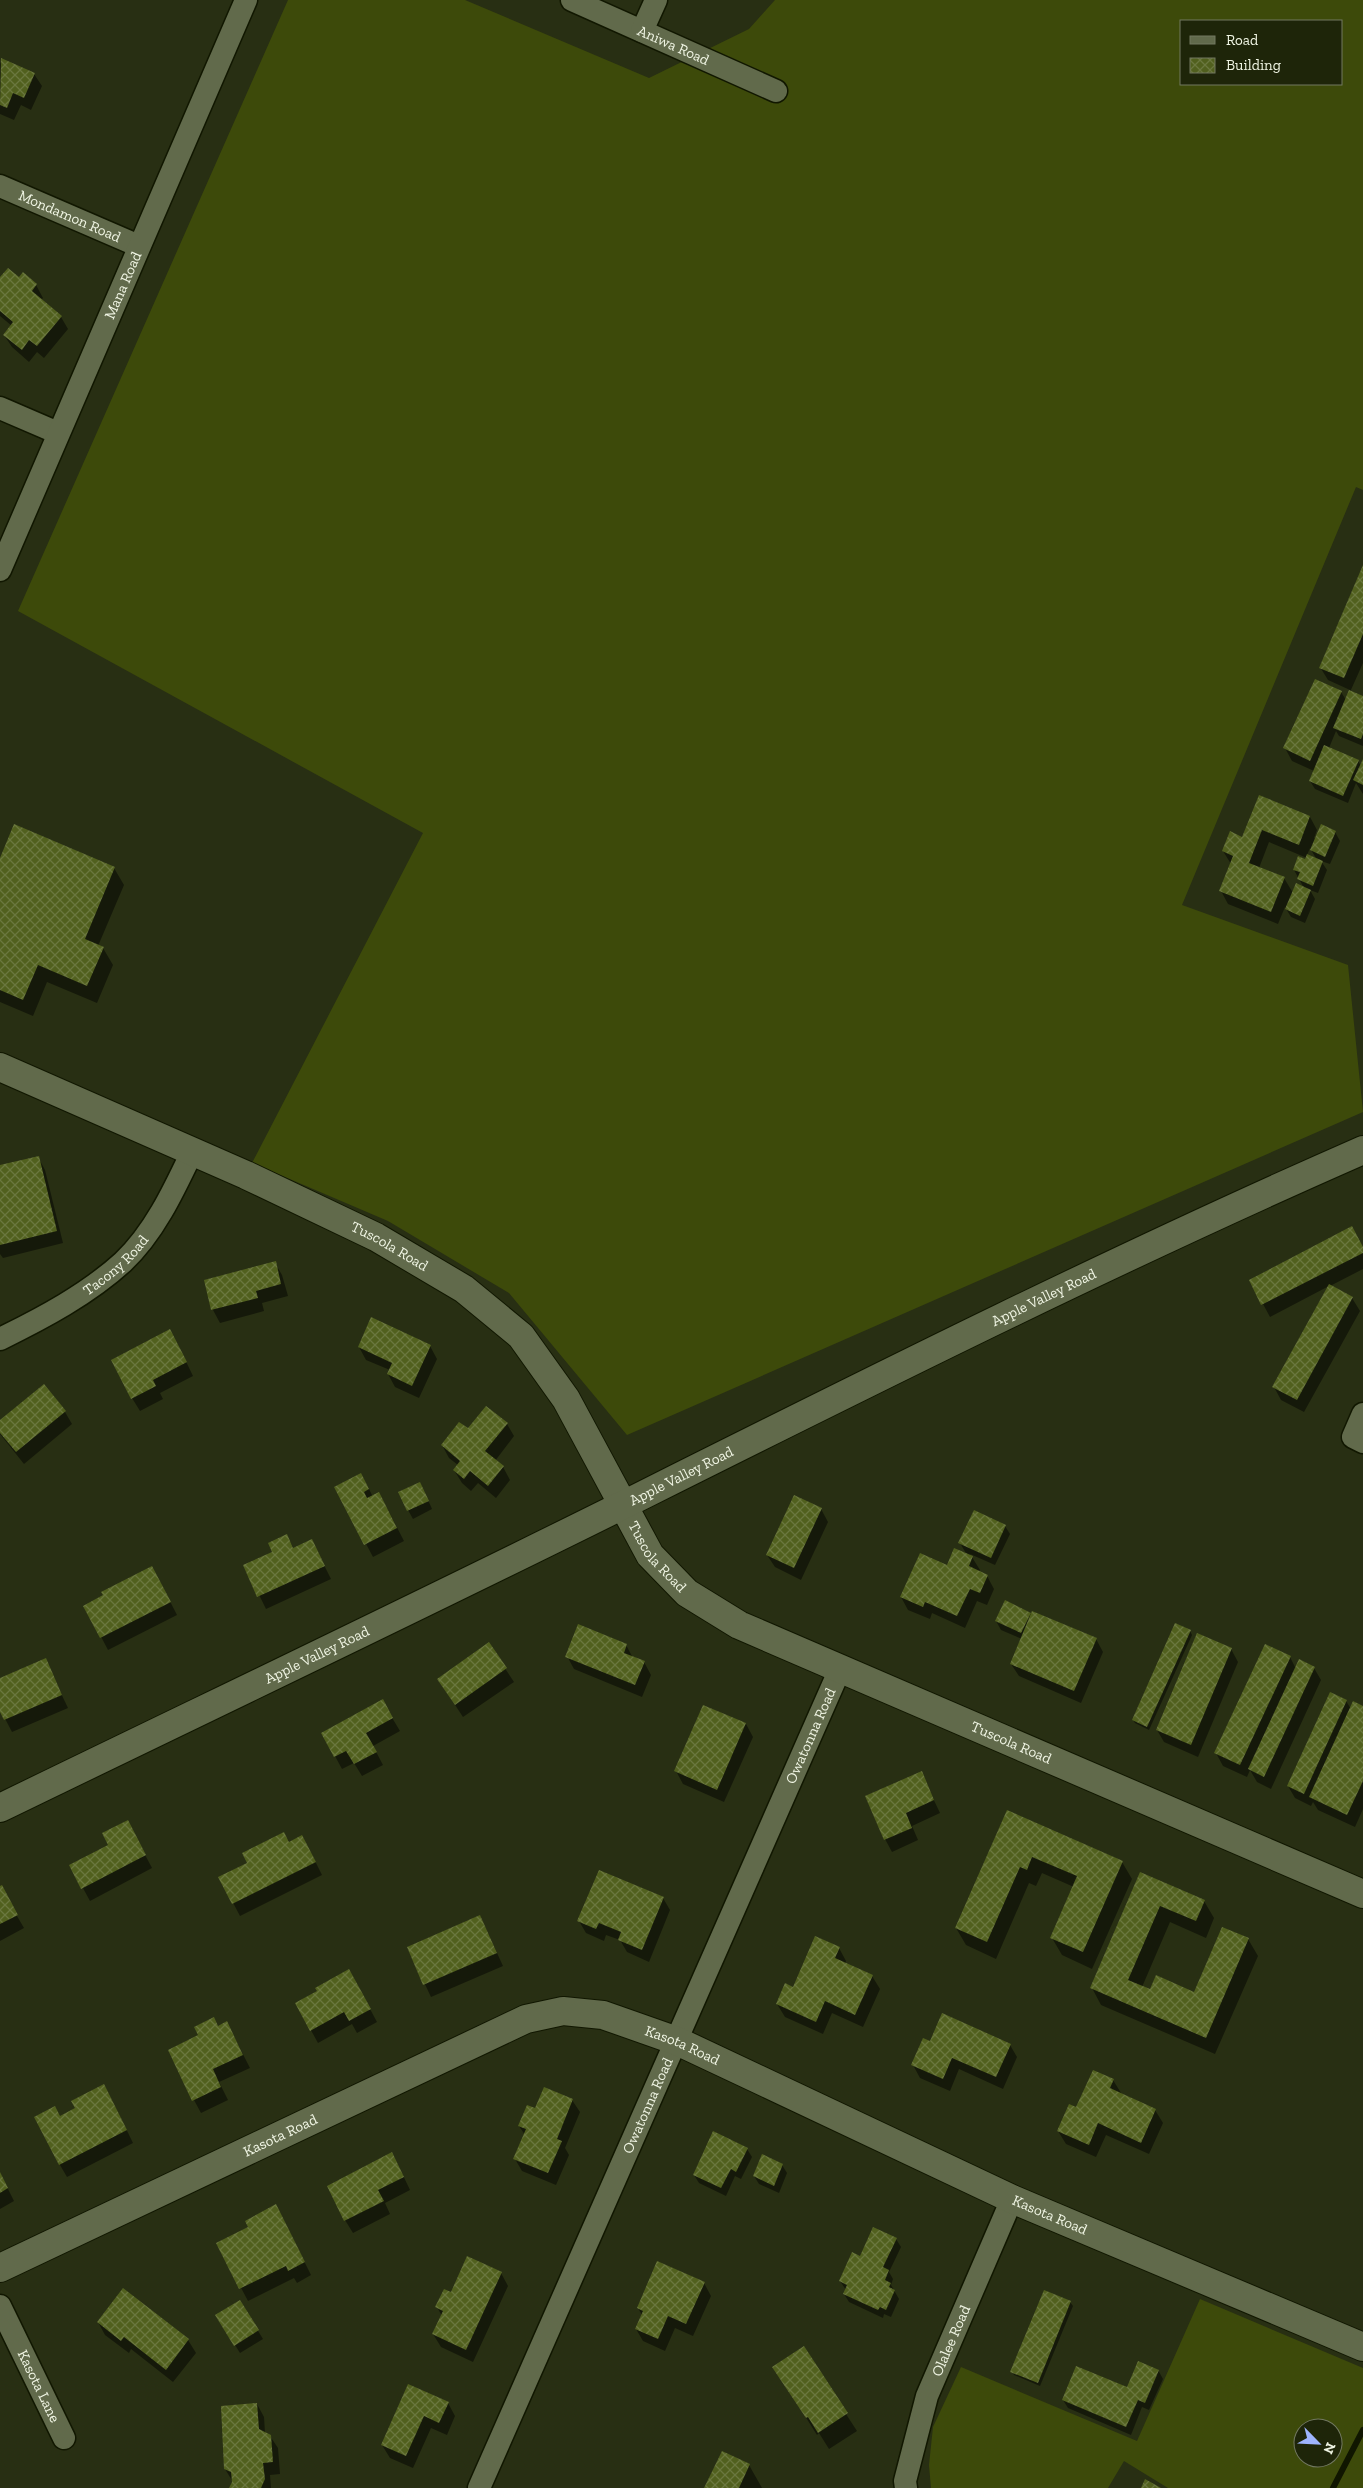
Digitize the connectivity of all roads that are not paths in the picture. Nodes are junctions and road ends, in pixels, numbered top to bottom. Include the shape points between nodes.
1 (246, 0) edge
2 (572, 0) edge
3 (656, 0) edge
4 (642, 31) junction
5 (776, 91) dead end
6 (0, 186) edge
7 (139, 246) junction
8 (0, 408) edge
9 (58, 433) junction
10 (0, 570) edge
11 (0, 1067) edge
12 (1363, 1150) edge
13 (192, 1152) junction
14 (0, 1339) edge
15 (1363, 1414) edge
16 (1363, 1442) edge
17 (622, 1505) junction
18 (840, 1669) junction
19 (0, 1808) edge
20 (1363, 1894) edge
21 (677, 2041) junction
22 (1012, 2199) junction
23 (0, 2268) edge
24 (0, 2306) edge
25 (1363, 2347) edge
26 (64, 2438) dead end
27 (478, 2488) edge
28 (906, 2488) edge

1 - 7 street, Mana Road
2 - 4 street, Aniwa Road
3 - 4 street
4 - 5 street, Aniwa Road
6 - 7 street, Mondamon Road
7 - 9 street, Mana Road
8 - 9 street
9 - 10 street, Mana Road
11 - 13 street, Tuscola Road
12 - 17 street, Apple Valley Road via 1254,1198 851,1390
13 - 14 street, Tacony Road via 146,1235 123,1262 42,1318
13 - 17 street, Tuscola Road via 376,1236 464,1289 521,1336 566,1399
15 - 16 street via 1353,1437
17 - 18 street, Tuscola Road via 650,1555 687,1593 739,1625
17 - 19 street, Apple Valley Road
18 - 20 street, Tuscola Road
18 - 21 street, Owatonna Road
21 - 22 street, Kasota Road
21 - 23 street, Kasota Road via 603,2015 563,2011 526,2019
21 - 27 street, Owatonna Road
22 - 25 street, Kasota Road
22 - 28 street, Olalee Road via 927,2396 905,2481
24 - 26 street, Kasota Lane

